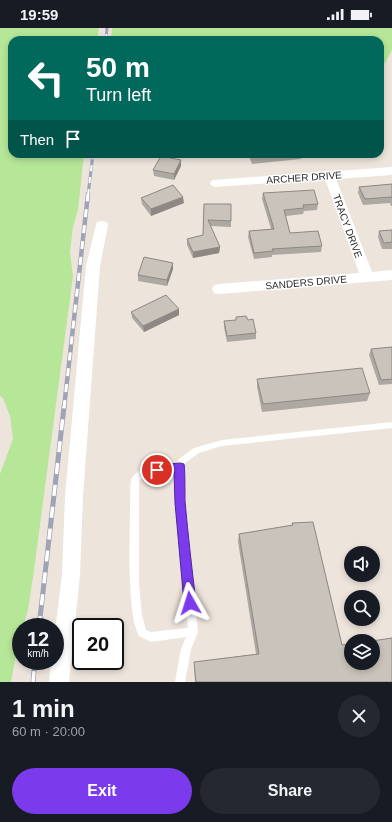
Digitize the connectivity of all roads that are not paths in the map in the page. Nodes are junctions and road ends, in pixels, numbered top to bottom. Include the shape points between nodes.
1 (392, 171) edge
2 (329, 175) junction
3 (216, 183) dead end
4 (102, 225) dead end
5 (392, 275) edge
6 (367, 277) junction
7 (219, 289) dead end
8 (392, 425) edge
9 (180, 467) junction
10 (193, 632) junction
11 (59, 682) edge
12 (180, 682) edge

1 - 2 street, ARCHER DRIVE
2 - 3 street, ARCHER DRIVE
2 - 6 street, TRACY DRIVE
4 - 11 street via 93,266 74,496 71,575
5 - 6 street, SANDERS DRIVE
6 - 7 street, SANDERS DRIVE
8 - 9 lane via 222,443 197,450 182,461
9 - 10 lane via 180,503
9 - 10 lane via 145,471 135,480 136,606 138,624 142,632 151,637
10 - 12 lane via 186,649

